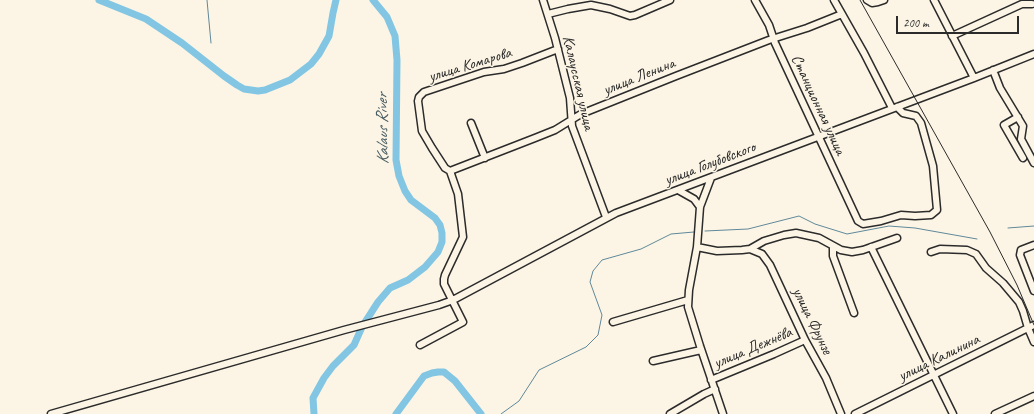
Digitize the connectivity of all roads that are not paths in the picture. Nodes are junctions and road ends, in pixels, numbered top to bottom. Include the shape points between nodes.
1 (543, 0) edge
2 (670, 0) edge
3 (755, 0) edge
4 (834, 0) edge
5 (884, 0) edge
6 (934, 0) edge
7 (870, 1) edge
8 (1032, 4) dead end
9 (548, 14) junction
10 (842, 14) junction
11 (952, 36) junction
12 (773, 39) junction
13 (558, 49) junction
14 (1034, 54) edge
15 (993, 70) junction
16 (974, 78) junction
17 (894, 108) junction
18 (1018, 117) junction
19 (572, 119) junction
20 (471, 123) dead end
21 (818, 137) junction
22 (1021, 139) junction
23 (1014, 143) junction
24 (485, 158) junction
25 (1022, 158) dead end
26 (1034, 163) edge
27 (450, 171) junction
28 (711, 178) junction
29 (678, 190) junction
30 (700, 207) junction
31 (606, 217) junction
32 (897, 238) dead end
33 (764, 240) junction
34 (1034, 245) edge
35 (833, 246) junction
36 (698, 247) junction
37 (871, 248) junction
38 (750, 249) junction
39 (931, 252) dead end
40 (762, 254) junction
41 (1034, 291) edge
42 (453, 300) junction
43 (688, 300) junction
44 (854, 313) dead end
45 (613, 322) dead end
46 (1031, 327) edge
47 (804, 340) junction
48 (1034, 342) edge
49 (420, 345) dead end
50 (701, 350) junction
51 (653, 361) dead end
52 (933, 375) junction
53 (711, 380) junction
54 (715, 389) junction
55 (1034, 396) edge
56 (51, 414) edge
57 (670, 414) edge
58 (723, 414) edge
59 (841, 414) edge
60 (855, 414) edge
61 (953, 414) edge
62 (995, 414) edge

1 - 9 street, Калаусская улица
2 - 9 street via 630,16 591,5
3 - 12 street, Станционная улица via 769,25
4 - 10 street
5 - 7 street
6 - 11 street
8 - 11 street via 1022,4
9 - 13 street, Калаусская улица
10 - 12 street, улица Ленина
10 - 17 street
11 - 16 street
12 - 19 street, улица Ленина
12 - 21 street, Станционная улица
13 - 19 street, Калаусская улица via 570,98
13 - 27 street, улица Комарова via 522,63 484,72 421,94 418,101 422,131 445,168
14 - 15 street, улица Голубовского
15 - 16 street, улица Голубовского
15 - 18 street via 1000,88
16 - 17 street, улица Голубовского
17 - 21 street, улица Голубовского
17 - 21 street, Станционная улица via 916,116 921,123 933,166 936,210 931,215 901,216 868,224 858,221
18 - 22 street via 1023,126
18 - 23 street via 1004,126
19 - 24 street, улица Ленина via 555,130
19 - 31 street, Калаусская улица via 574,132
20 - 24 street
21 - 28 street, улица Голубовского
22 - 23 street
22 - 26 street
23 - 25 street
24 - 27 street, улица Ленина
27 - 42 street, улица Комарова via 458,194 463,237 444,279
28 - 29 street, улица Голубовского
28 - 30 street
29 - 30 street via 694,199
29 - 31 street, улица Голубовского
30 - 36 street
31 - 42 street, улица Голубовского
32 - 37 street
33 - 35 street via 796,233 819,238
33 - 38 street
33 - 40 street
34 - 41 street via 1021,250 1020,255
35 - 37 street via 852,252
35 - 44 street via 833,256
36 - 38 street via 718,251
36 - 43 street
37 - 52 street
38 - 40 street
39 - 46 street via 940,249 968,250 976,254 1019,302
40 - 47 street, улица Фрунзе via 773,271
42 - 49 street, улица Комарова via 463,322
42 - 56 street, улица Голубовского
43 - 45 street
43 - 50 street via 689,312
46 - 48 street
46 - 52 street, улица Калинина
47 - 53 street, улица Дежнёва
47 - 59 street, улица Фрунзе via 826,378
50 - 51 street
50 - 53 street
52 - 60 street, улица Калинина
52 - 61 street
53 - 54 street
54 - 57 street, улица Дежнёва
54 - 58 street
55 - 62 street

